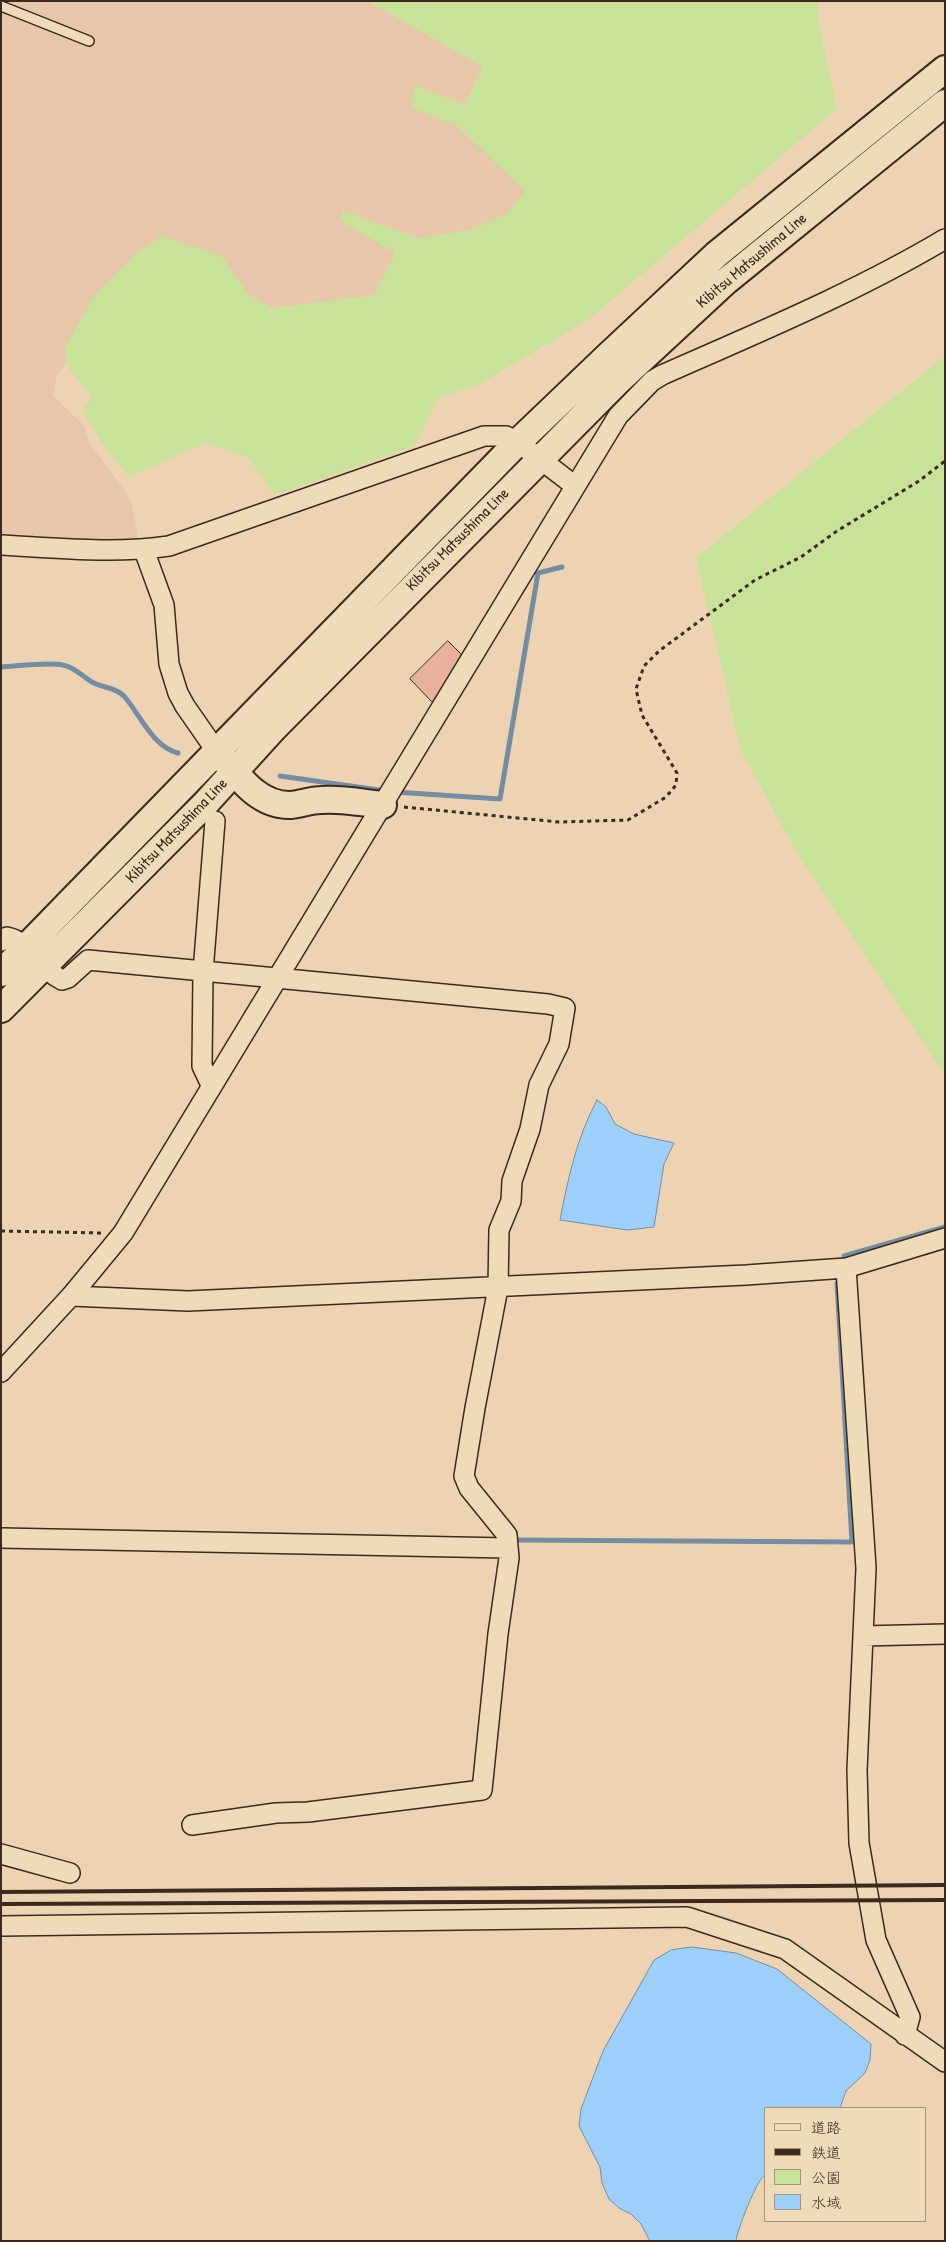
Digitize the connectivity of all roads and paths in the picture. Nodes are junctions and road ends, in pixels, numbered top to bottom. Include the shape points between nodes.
1 (1, 6) edge
2 (89, 41) dead end
3 (945, 69) edge
4 (945, 103) edge
5 (945, 239) edge
6 (518, 442) junction
7 (539, 459) junction
8 (945, 460) edge
9 (575, 486) junction
10 (1, 545) edge
11 (144, 550) junction
12 (217, 752) junction
13 (234, 772) junction
14 (388, 797) junction
15 (216, 821) dead end
16 (1, 941) edge
17 (34, 957) junction
18 (203, 972) junction
19 (1, 973) edge
20 (278, 977) junction
21 (1, 1009) edge
22 (211, 1085) junction
23 (1, 1231) edge
24 (122, 1233) junction
25 (945, 1238) edge
26 (846, 1268) junction
27 (498, 1288) junction
28 (71, 1296) junction
29 (1, 1372) edge
30 (1, 1538) edge
31 (507, 1542) junction
32 (945, 1634) edge
33 (863, 1636) junction
34 (192, 1825) dead end
35 (1, 1854) edge
36 (70, 1873) dead end
37 (2, 1928) edge
38 (905, 2035) junction
39 (945, 2062) edge

1 - 2 lane
3 - 6 main road, Kibitsu Matsushima Line via 717,254
4 - 7 main road, Kibitsu Matsushima Line via 725,282 616,382
5 - 9 street via 839,295 652,381 618,416
6 - 7 street
6 - 11 street via 506,436 484,436 169,546
6 - 12 main road, Kibitsu Matsushima Line
7 - 9 street
7 - 13 main road, Kibitsu Matsushima Line
8 - 14 path via 919,481 801,557 756,580 659,651 644,666 636,689 642,715 677,773 676,785 666,797 628,820 560,822
9 - 14 street
10 - 11 street
11 - 12 street via 164,605 168,664 178,692
12 - 13 main road
12 - 17 main road, Kibitsu Matsushima Line
13 - 14 main road via 251,790 278,805
13 - 17 main road, Kibitsu Matsushima Line via 205,804
14 - 20 street
15 - 18 street
16 - 17 street via 8,937 15,939
17 - 18 street via 62,980 88,960
17 - 19 main road, Kibitsu Matsushima Line
17 - 21 main road, Kibitsu Matsushima Line
18 - 20 street
18 - 22 street via 202,1066
20 - 22 street
20 - 27 street via 565,1008 559,1044 539,1085 530,1129 512,1181 511,1201 499,1230
22 - 24 street
23 - 24 path
24 - 28 street
25 - 26 street
26 - 27 street
26 - 33 street via 866,1568
27 - 28 street via 188,1301
27 - 31 street via 464,1476
28 - 29 street
30 - 31 street
31 - 34 street via 509,1558 482,1790
32 - 33 street
33 - 38 street via 857,1770 859,1843 876,1940 910,2017
35 - 36 street
37 - 38 street via 687,1917 786,1949
38 - 39 street

